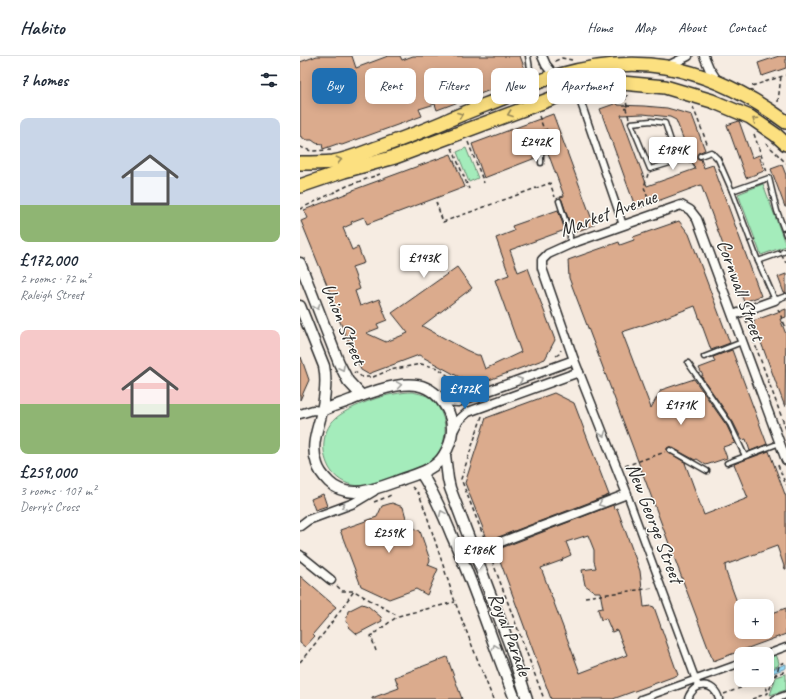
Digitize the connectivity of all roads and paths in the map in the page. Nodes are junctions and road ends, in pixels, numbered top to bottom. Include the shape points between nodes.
1 (528, 56) edge
2 (542, 56) edge
3 (688, 56) edge
4 (704, 56) edge
5 (666, 67) junction
6 (530, 68) edge
7 (548, 68) edge
8 (592, 68) edge
9 (786, 75) edge
10 (781, 76) junction
11 (718, 83) junction
12 (753, 86) dead end
13 (626, 96) edge
14 (632, 96) dead end
15 (626, 101) edge
16 (491, 102) edge
17 (778, 102) dead end
18 (581, 104) edge
19 (689, 105) dead end
20 (538, 114) dead end
21 (786, 122) edge
22 (631, 124) junction
23 (545, 133) joint
24 (753, 134) dead end
25 (467, 141) dead end
26 (765, 141) dead end
27 (786, 144) edge
28 (452, 147) dead end
29 (711, 152) junction
30 (700, 156) dead end
31 (691, 159) dead end
32 (680, 160) junction
33 (301, 162) edge
34 (541, 163) dead end
35 (786, 163) edge
36 (650, 169) junction
37 (766, 171) dead end
38 (484, 183) dead end
39 (306, 186) edge
40 (468, 189) dead end
41 (732, 191) junction
42 (436, 202) dead end
43 (558, 202) joint
44 (681, 204) joint
45 (654, 214) junction
46 (623, 225) junction
47 (786, 230) edge
48 (781, 231) dead end
49 (786, 235) edge
50 (755, 239) dead end
51 (747, 242) dead end
52 (570, 244) junction
53 (778, 249) dead end
54 (786, 251) edge
55 (548, 254) joint
56 (758, 261) junction
57 (300, 263) edge
58 (786, 263) edge
59 (786, 296) edge
60 (775, 300) junction
61 (300, 306) edge
62 (742, 312) junction
63 (733, 315) junction
64 (786, 328) edge
65 (566, 337) junction
66 (742, 342) junction
67 (704, 357) dead end
68 (553, 359) dead end
69 (574, 360) junction
70 (688, 363) dead end
71 (355, 372) dead end
72 (579, 372) junction
73 (474, 389) dead end
74 (361, 396) junction
75 (443, 401) junction
76 (322, 411) junction
77 (300, 414) edge
78 (483, 414) dead end
79 (786, 429) edge
80 (453, 431) junction
81 (780, 443) junction
82 (670, 450) joint
83 (445, 455) junction
84 (745, 456) junction
85 (786, 460) edge
86 (727, 463) dead end
87 (617, 470) junction
88 (707, 471) dead end
89 (421, 473) junction
90 (412, 487) dead end
91 (378, 488) junction
92 (392, 493) dead end
93 (627, 494) junction
94 (370, 503) dead end
95 (300, 527) edge
96 (488, 547) junction
97 (475, 552) junction
98 (300, 555) edge
99 (331, 580) joint
100 (661, 586) junction
101 (354, 591) junction
102 (585, 597) dead end
103 (455, 602) junction
104 (398, 616) junction
105 (786, 647) edge
106 (376, 651) dead end
107 (774, 651) edge
108 (300, 662) edge
109 (786, 662) edge
110 (734, 666) edge
111 (786, 671) edge
112 (776, 674) junction
113 (696, 680) junction
114 (698, 686) junction
115 (745, 687) edge
116 (766, 687) edge
117 (768, 693) junction
118 (786, 695) edge
119 (719, 697) edge
120 (494, 699) edge
121 (515, 699) edge
122 (527, 699) edge
123 (544, 699) edge
124 (641, 699) edge
125 (688, 699) edge
126 (752, 699) edge
127 (775, 699) edge

1 - 6 lane
2 - 7 street
3 - 5 street
4 - 11 street
5 - 8 main road via 622,64
5 - 11 main road
9 - 10 path
10 - 12 path
10 - 17 path
11 - 21 main road
13 - 14 path
15 - 22 path via 627,106 624,106
33 -> 16 main road via 334,162 368,152
18 - 46 street
19 - 29 path via 693,107
20 - 23 path
22 - 32 lane via 650,121 665,123
22 - 36 lane
23 - 34 lane via 536,139
24 - 37 path
25 - 38 path
26 - 35 path
27 -> 39 main road via 750,117 712,101 665,87 622,83 564,94
28 - 40 path
29 - 30 lane
29 - 41 lane via 718,159
31 - 32 lane
32 - 36 lane
36 - 45 path via 644,187
41 - 49 lane via 769,178
41 - 56 lane
42 - 43 path via 443,222 550,183
43 - 52 lane via 570,235
44 - 45 street, Market Avenue
44 - 63 street, Cornwall Street via 697,219
45 - 46 street, Market Avenue
46 - 52 street, Market Avenue
47 - 48 path, bridge
50 - 51 path, bridge
52 - 55 street, Market Avenue
53 - 58 path, bridge
54 - 56 lane
55 - 65 street, New George Street via 542,260 542,268
56 - 60 lane
57 -> 74 street, Union Street via 339,363 348,381
59 - 60 lane
60 - 62 street
60 - 64 path
61 - 76 street, Union Street via 326,374
62 - 63 street
62 - 79 path
63 - 66 street, Cornwall Street
65 - 68 path via 559,354
65 - 69 street, New George Street
66 - 67 lane
66 - 81 street, Cornwall Street
69 - 72 street, New George Street
75 -> 69 street via 458,402
70 - 84 lane via 730,424
71 - 73 path via 362,377 373,377 390,370 422,364 438,368 464,388
72 - 80 street via 468,412 458,420
72 -> 87 street, New George Street
74 -> 75 street via 401,384 412,384 430,389
74 - 76 street
75 - 80 street via 449,412
76 - 77 street via 313,410
76 - 91 street via 314,443 317,464 325,479 345,491
78 - 96 path via 461,479
80 - 83 street
81 - 84 lane
81 - 85 street, Cornwall Street
82 - 87 path
82 - 88 lane
83 - 89 street
83 - 97 street, Royal Parade via 450,488
84 - 86 lane
87 - 93 street, New George Street
89 - 91 street
121 -> 89 street, Royal Parade via 460,553 440,507
90 - 103 path via 419,494
91 -> 95 street via 354,503 308,520
92 - 94 path
93 -> 96 street
93 - 100 street, New George Street
96 - 97 street
96 - 123 path
97 - 122 street, Royal Parade
98 - 99 street
99 - 101 path via 342,591
100 - 102 path
100 - 113 street, New George Street
101 - 104 path
101 - 108 path
103 - 104 path
103 - 120 path
104 - 106 path via 371,636
105 - 107 street
109 - 112 path via 780,664
110 - 113 street
111 - 112 path
112 - 117 path
113 - 114 street, New George Street
113 - 124 street
114 - 119 street via 709,686
114 - 125 street via 693,689
115 - 119 path
116 - 117 path
117 - 126 path
118 - 127 street

